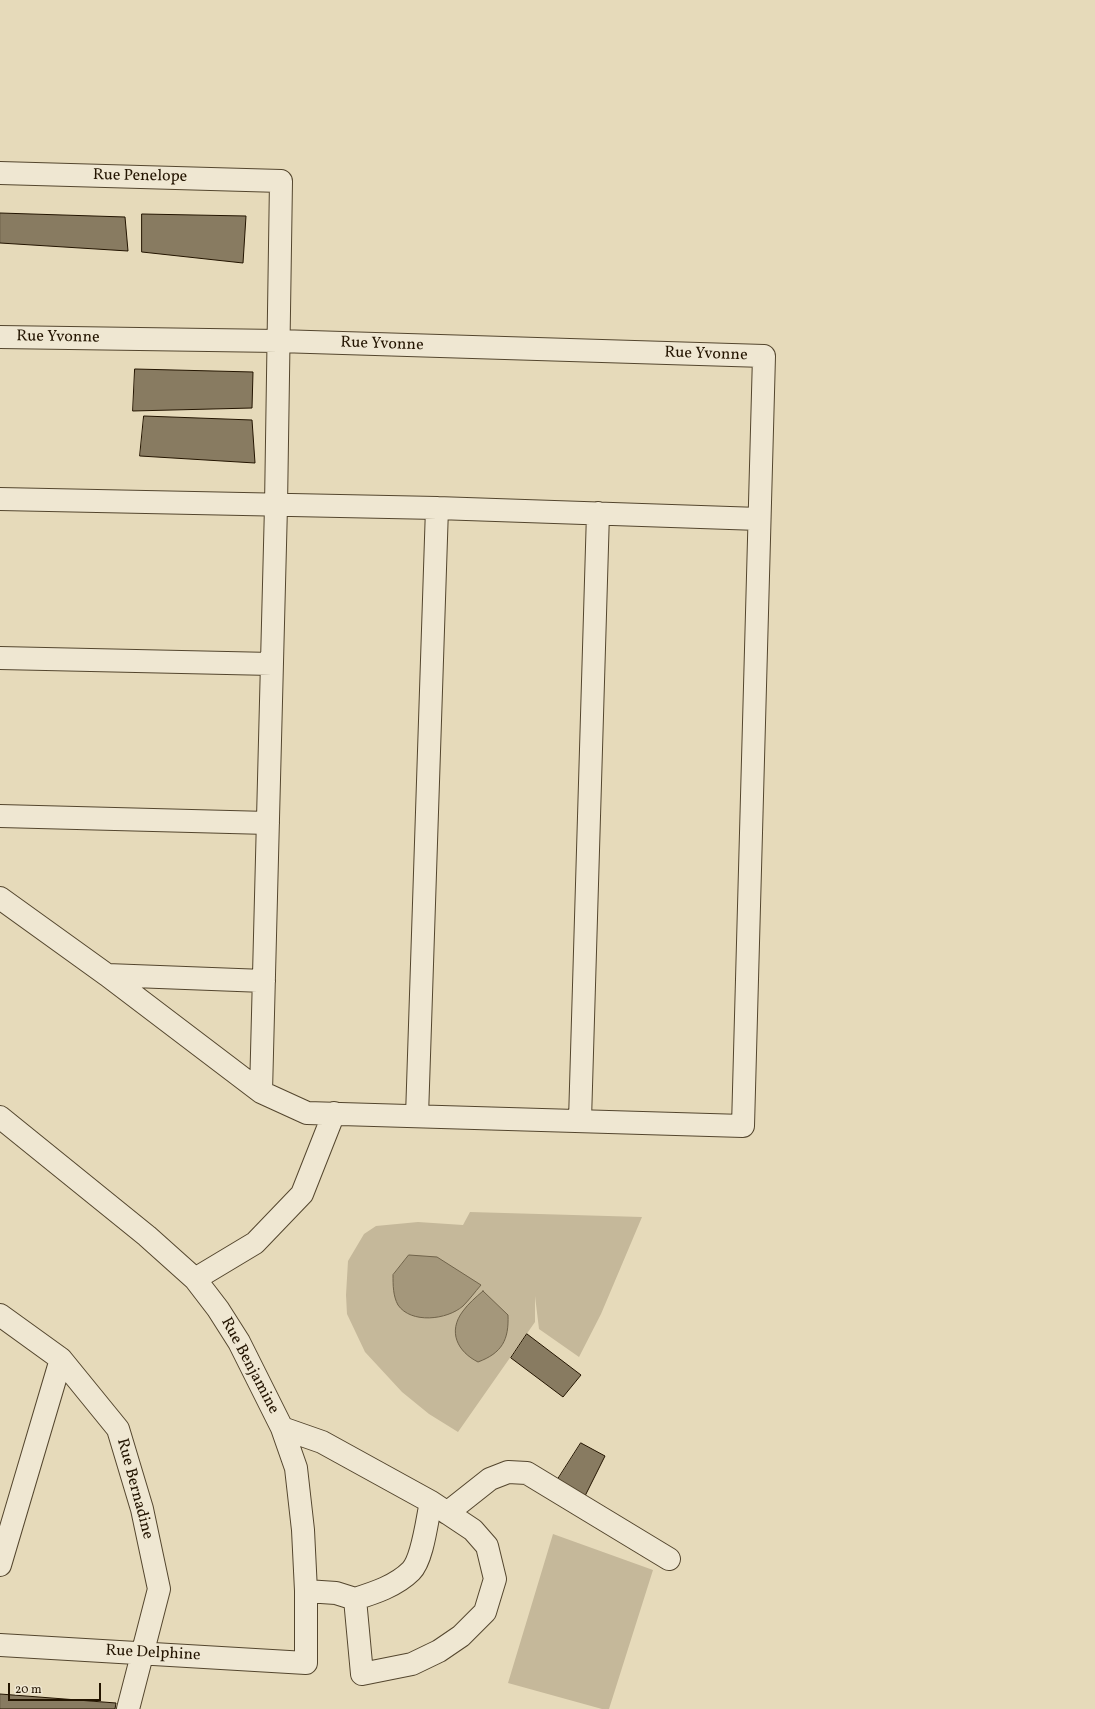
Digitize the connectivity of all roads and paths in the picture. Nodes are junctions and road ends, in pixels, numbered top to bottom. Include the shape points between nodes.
1 (0, 173) edge
2 (0, 336) edge
3 (278, 341) junction
4 (0, 500) edge
5 (276, 506) junction
6 (437, 508) junction
7 (598, 513) junction
8 (759, 519) junction
9 (0, 658) edge
10 (272, 664) junction
11 (0, 816) edge
12 (268, 823) junction
13 (0, 898) edge
14 (107, 975) junction
15 (264, 981) junction
16 (261, 1092) junction
17 (334, 1113) junction
18 (417, 1116) junction
19 (0, 1117) edge
20 (580, 1120) junction
21 (195, 1279) junction
22 (0, 1315) edge
23 (61, 1359) junction
24 (282, 1428) junction
25 (439, 1508) junction
26 (670, 1559) dead end
27 (0, 1565) edge
28 (306, 1591) junction
29 (355, 1599) junction
30 (0, 1645) edge
31 (144, 1653) junction
32 (306, 1663) joint
33 (128, 1709) edge

1 - 3 street, Rue Penelope via 281,181
2 - 3 street, Rue Yvonne
3 - 5 street
3 - 8 street, Rue Yvonne via 764,356
4 - 5 street
5 - 6 street
5 - 10 street
6 - 7 street
6 - 18 street
7 - 8 street
7 - 20 street
8 - 20 street via 744,1126
9 - 10 street
10 - 12 street
11 - 12 street
12 - 15 street
13 - 14 street
14 - 15 street
14 - 16 street
15 - 16 street
16 - 17 street via 307,1112
17 - 18 street
17 - 21 street via 302,1194 255,1244
18 - 20 street
19 - 21 street, Rue Benjamine via 147,1236
21 - 24 street, Rue Benjamine via 239,1342
22 - 23 street, Rue Bernadine
23 - 27 street
23 - 31 street, Rue Bernadine via 118,1429 142,1509 159,1589
24 - 25 street via 322,1442
24 - 28 street, Rue Benjamine via 296,1468
25 - 26 street via 490,1479 508,1472 527,1473
25 - 29 street via 412,1571 382,1590
25 - 29 street via 473,1530 487,1546 495,1579 485,1612 461,1636 439,1651 412,1664 362,1674
28 - 29 street via 336,1593
28 - 32 street, Rue Benjamine
30 - 31 street, Rue Delphine
31 - 32 street, Rue Delphine
31 - 33 street, Rue Bernadine

